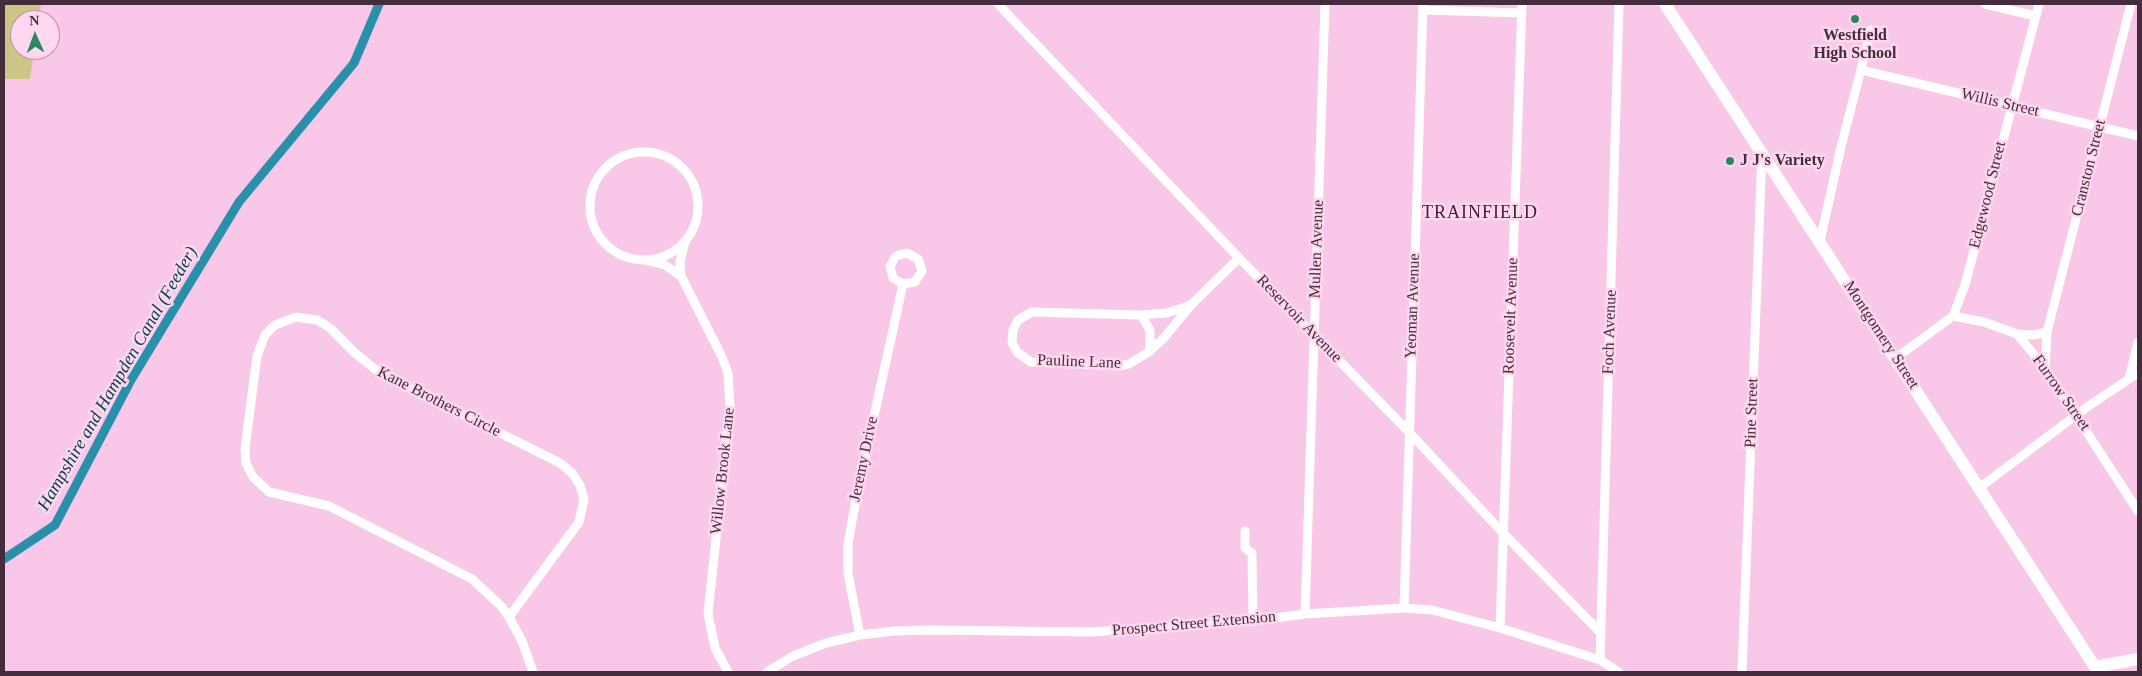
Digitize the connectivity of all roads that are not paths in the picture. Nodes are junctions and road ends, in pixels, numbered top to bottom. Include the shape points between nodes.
1 (998, 4) edge
2 (1325, 4) edge
3 (1619, 4) edge
4 (1665, 4) edge
5 (1985, 4) edge
6 (2039, 4) edge
7 (2131, 4) edge
8 (1423, 7) edge
9 (1522, 8) edge
10 (2035, 16) junction
11 (1871, 30) dead end
12 (1861, 70) junction
13 (2011, 106) junction
14 (2100, 127) junction
15 (2138, 136) edge
16 (1762, 153) junction
17 (1820, 241) junction
18 (685, 242) junction
19 (1239, 258) junction
20 (645, 260) junction
21 (681, 276) junction
22 (903, 284) dead end
23 (1192, 304) junction
24 (1141, 315) junction
25 (1953, 316) junction
26 (2047, 332) junction
27 (1314, 334) junction
28 (2017, 334) junction
29 (2138, 342) edge
30 (1150, 351) junction
31 (1896, 358) junction
32 (2045, 368) junction
33 (2138, 373) edge
34 (2129, 379) junction
35 (2077, 414) junction
36 (1409, 432) junction
37 (1979, 488) junction
38 (2138, 511) edge
39 (1246, 531) dead end
40 (1503, 533) junction
41 (1404, 608) junction
42 (1305, 614) junction
43 (509, 617) junction
44 (1253, 621) junction
45 (1500, 628) junction
46 (1601, 633) junction
47 (860, 635) junction
48 (2138, 659) edge
49 (1600, 660) junction
50 (533, 672) edge
51 (728, 672) edge
52 (767, 672) edge
53 (1619, 672) edge
54 (1742, 672) edge

1 - 19 street, Reservoir Avenue
2 - 27 street, Mullen Avenue
3 - 46 street, Foch Avenue
4 - 16 main road, Montgomery Street
5 - 10 street
6 - 10 street, Edgewood Street
7 - 14 street, Cranston Street
8 - 9 street
8 - 36 street, Yeoman Avenue
9 - 40 street, Roosevelt Avenue
10 - 13 street, Edgewood Street
11 - 12 street
12 - 13 street, Willis Street
12 - 17 street
13 - 14 street, Willis Street
13 - 25 street, Edgewood Street via 1965,285
14 - 15 street, Willis Street
14 - 26 street, Cranston Street
16 - 17 main road, Montgomery Street
16 - 54 street, Pine Street
17 - 31 main road, Montgomery Street
18 - 20 street via 671,253
18 - 20 street via 699,210 697,193 690,177 679,164 663,155 637,152 621,157 606,167 596,180 590,205 592,222 600,238 612,250 628,258
18 - 21 street via 680,262
19 - 23 street, Pauline Lane
19 - 27 street, Reservoir Avenue
20 - 21 street via 665,265
21 - 51 street, Willow Brook Lane via 722,357 729,382 730,407 708,614 715,648
22 - 47 street, Jeremy Drive via 856,494 848,544 848,574
23 - 24 street, Pauline Lane via 1166,313
23 - 30 street, Pauline Lane
24 - 30 street via 1150,330
24 - 30 street, Pauline Lane via 1032,312 1018,320 1012,330 1012,342 1026,360 1046,363 1115,366 1129,364
25 - 28 street via 1984,322
25 - 31 street
26 - 28 street
26 - 32 street, Cranston Street
27 - 36 street, Reservoir Avenue
27 - 42 street, Mullen Avenue
28 - 32 street, Furrow Street
29 - 34 street
31 - 37 main road, Montgomery Street
32 - 35 street, Furrow Street
33 - 34 street
34 - 35 street
35 - 37 street
35 - 38 street, Furrow Street
36 - 40 street, Reservoir Avenue
36 - 41 street, Yeoman Avenue
37 - 48 main road, Montgomery Street via 2095,667
39 - 44 street via 1245,548 1252,553
40 - 45 street, Roosevelt Avenue
40 - 46 street, Reservoir Avenue
41 - 42 street, Prospect Street Extension
41 - 45 street, Prospect Street Extension via 1432,610
42 - 44 street, Prospect Street Extension
43 - 43 street, Kane Brothers Circle via 579,522 583,508 582,493 572,472 380,373 317,320 296,317 275,325 258,349 246,439 246,463 257,483 276,495 329,506 456,569 482,587
43 - 50 street, Kane Brothers Circle
44 - 47 street, Prospect Street Extension via 1090,632 930,630
45 - 49 street, Prospect Street Extension
46 - 49 street, Foch Avenue
47 - 52 street, Prospect Street Extension via 809,649
49 - 53 street, Prospect Street Extension

